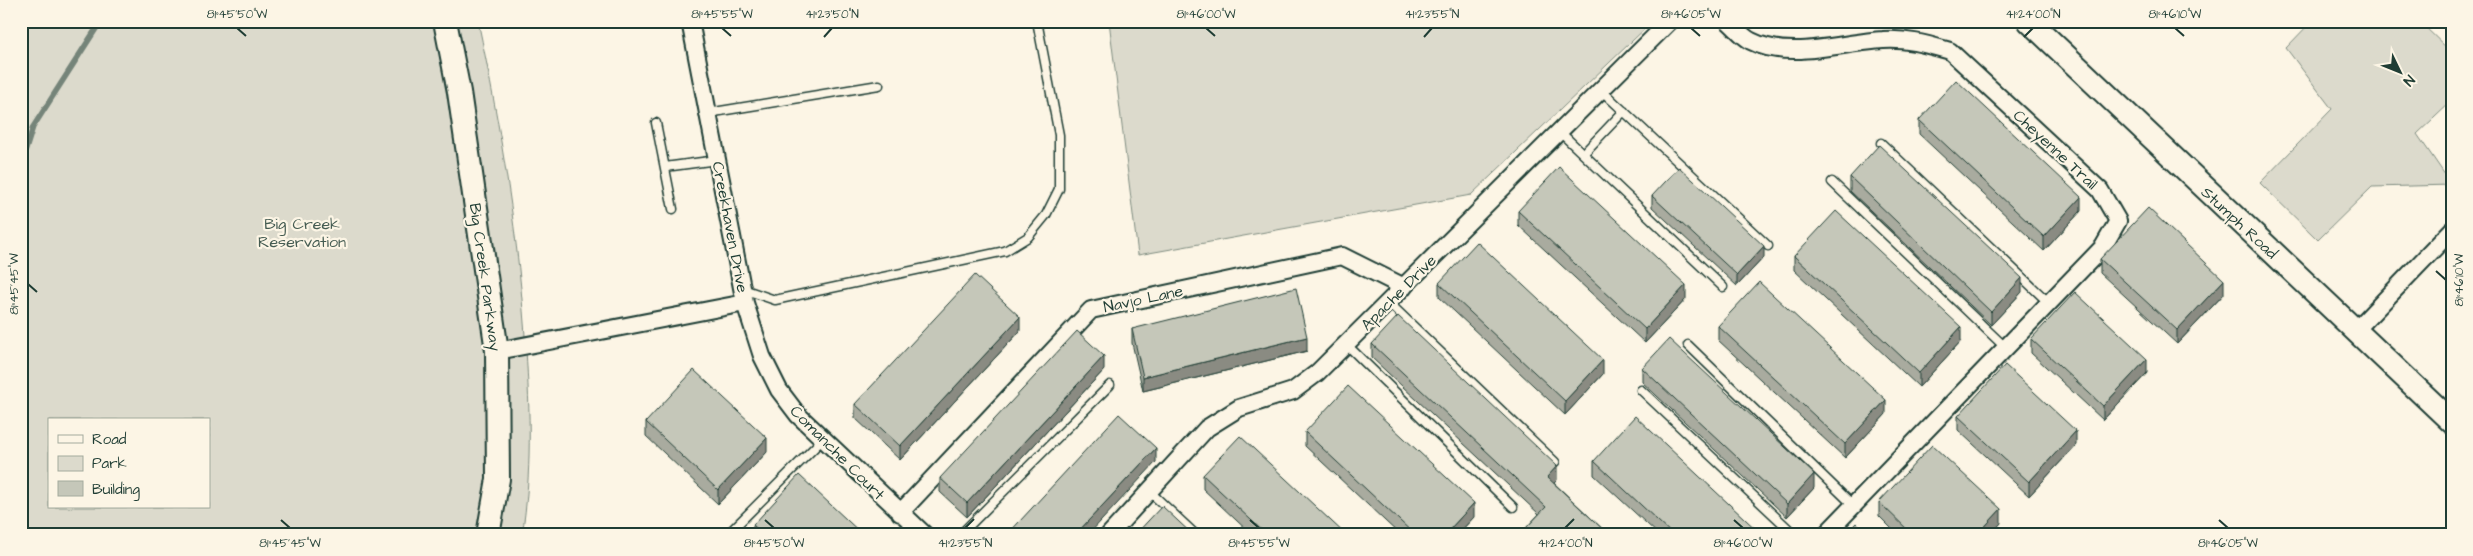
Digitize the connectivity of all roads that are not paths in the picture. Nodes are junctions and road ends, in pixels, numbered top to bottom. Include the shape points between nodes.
1 (445, 21) edge
2 (690, 21) edge
3 (1037, 21) edge
4 (1670, 21) edge
5 (1728, 21) edge
6 (2029, 21) edge
7 (879, 85) dead end
8 (1601, 90) junction
9 (1624, 111) junction
10 (708, 113) junction
11 (656, 123) dead end
12 (1560, 132) junction
13 (1880, 143) edge
14 (1583, 154) junction
15 (718, 160) junction
16 (665, 166) junction
17 (1832, 182) dead end
18 (673, 209) dead end
19 (2452, 230) edge
20 (1768, 246) dead end
21 (1404, 287) junction
22 (1723, 287) dead end
23 (744, 296) junction
24 (1388, 302) junction
25 (2049, 303) junction
26 (2355, 330) junction
27 (1346, 344) junction
28 (1688, 344) dead end
29 (2006, 348) junction
30 (497, 351) junction
31 (1110, 385) dead end
32 (1642, 390) dead end
33 (2452, 422) edge
34 (823, 439) junction
35 (1555, 462) edge
36 (1150, 491) junction
37 (1853, 505) junction
38 (1513, 507) dead end
39 (900, 513) junction
40 (728, 534) edge
41 (488, 535) edge
42 (925, 535) edge
43 (960, 535) edge
44 (1109, 535) edge
45 (1196, 535) edge
46 (1795, 535) edge
47 (1825, 535) edge

1 - 30 main road, Big Creek Parkway via 459,92
2 - 10 street, Creekhaven Drive
3 - 23 lane via 1059,134 1059,189 1046,215 1028,236 1005,251 775,300
4 - 8 street, Apache Drive
5 - 25 street, Cheyenne Trail via 1751,41 1782,49 1812,49 1885,40 1924,43 1950,51 2100,190 2118,221 2103,247
6 - 26 main road, Stumph Road
7 - 10 lane
8 - 9 lane
8 - 12 street, Apache Drive
9 - 14 lane
9 - 20 lane
10 - 15 street, Creekhaven Drive
11 - 16 lane
12 - 14 lane
12 - 21 street, Apache Drive
13 - 25 lane
14 - 22 lane
15 - 16 lane
15 - 23 street, Creekhaven Drive
16 - 18 lane
17 - 29 lane
19 - 26 street
21 - 24 street, Apache Drive
21 - 39 street, Navjo Lane via 1342,256 1091,310
23 - 30 street, Creekhaven Drive
23 - 34 street, Comanche Court via 762,356 779,390 798,415
24 - 27 street, Apache Drive
24 - 35 lane
25 - 29 street, Cheyenne Trail
26 - 33 main road, Stumph Road
27 - 36 street, Apache Drive via 1293,391 1239,408 1207,428
27 - 38 lane
28 - 37 lane
29 - 37 street, Cheyenne Trail
30 - 41 main road, Big Creek Parkway via 498,479
31 - 43 lane
32 - 46 lane
34 - 39 street, Comanche Court
34 - 40 lane
36 - 44 street, Apache Drive
36 - 45 lane
37 - 47 street, Cheyenne Trail
39 - 42 street, Comanche Court

